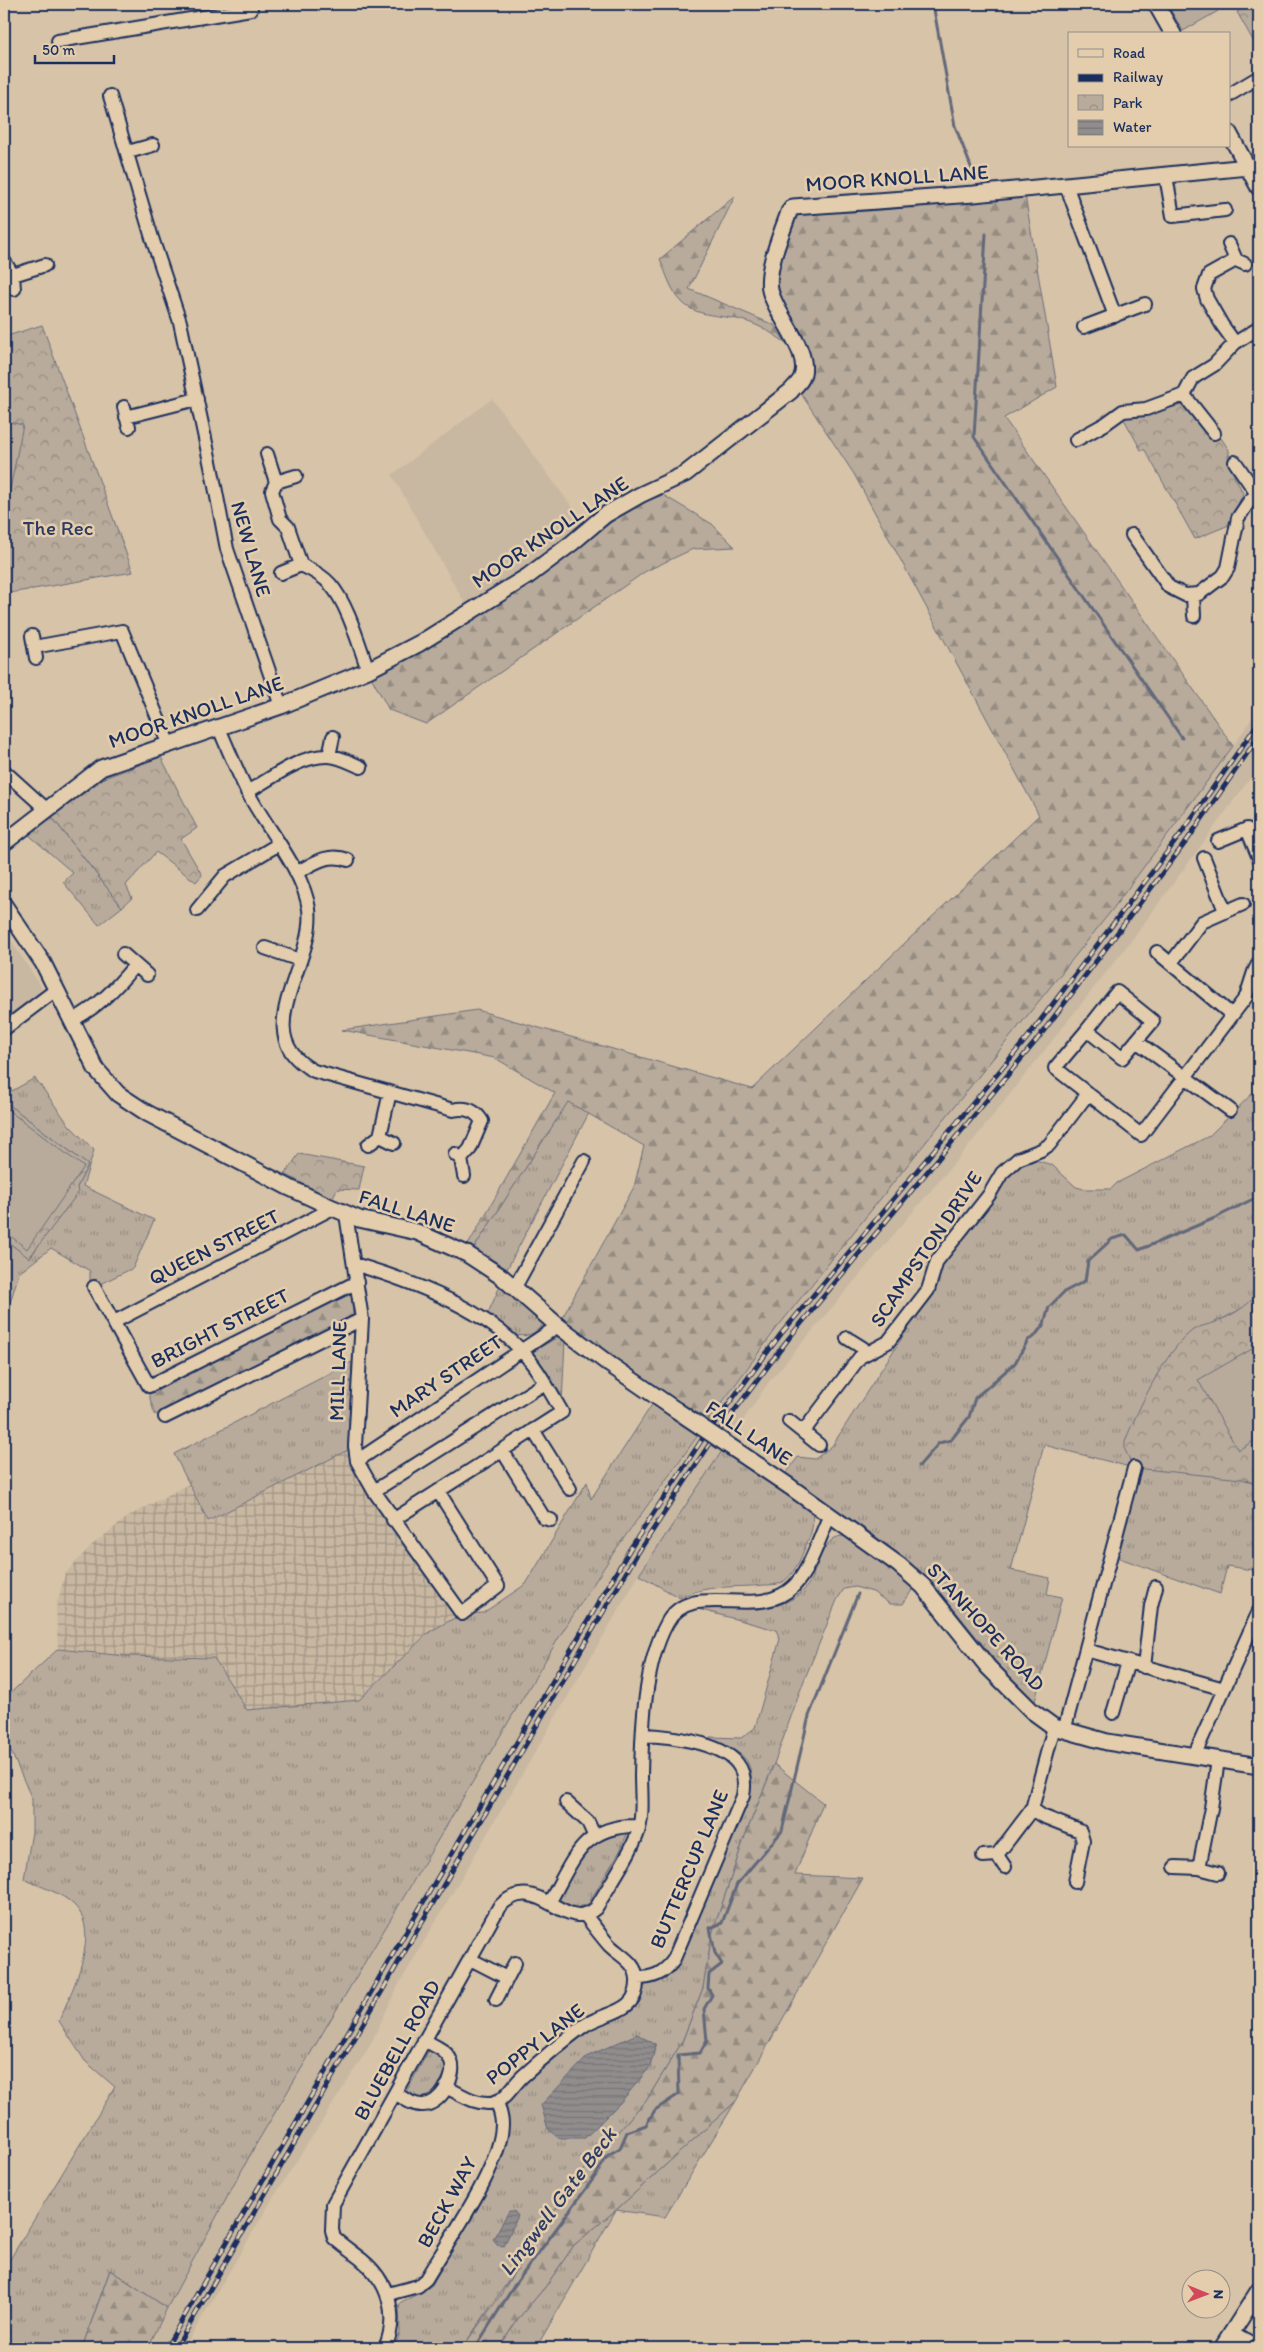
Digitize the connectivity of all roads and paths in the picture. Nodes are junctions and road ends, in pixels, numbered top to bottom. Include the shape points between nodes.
1 (1156, 4) edge
2 (214, 9) edge
3 (251, 10) dead end
4 (1172, 32) edge
5 (58, 41) dead end
6 (1259, 77) edge
7 (1230, 94) edge
8 (110, 96) dead end
9 (1230, 135) edge
10 (153, 145) dead end
11 (128, 152) junction
12 (1248, 167) junction
13 (1166, 176) junction
14 (1066, 185) junction
15 (1259, 188) edge
16 (1225, 210) dead end
17 (1229, 244) dead end
18 (4, 262) edge
19 (44, 265) dead end
20 (13, 274) junction
21 (14, 290) dead end
22 (1145, 304) dead end
23 (1115, 316) junction
24 (1084, 327) dead end
25 (1259, 328) edge
26 (1235, 343) junction
27 (1184, 395) junction
28 (197, 399) junction
29 (126, 417) dead end
30 (1214, 433) dead end
31 (1076, 440) dead end
32 (267, 454) dead end
33 (1235, 462) dead end
34 (296, 476) dead end
35 (276, 482) junction
36 (1258, 494) edge
37 (1132, 535) dead end
38 (301, 565) junction
39 (281, 573) dead end
40 (1192, 595) junction
41 (1194, 616) dead end
42 (34, 647) dead end
43 (368, 670) junction
44 (281, 706) junction
45 (219, 728) junction
46 (333, 737) dead end
47 (169, 745) junction
48 (329, 756) junction
49 (362, 767) dead end
50 (4, 771) edge
51 (247, 792) junction
52 (46, 809) junction
53 (1218, 842) dead end
54 (4, 843) edge
55 (278, 844) junction
56 (1204, 858) dead end
57 (1259, 858) edge
58 (348, 860) dead end
59 (296, 873) junction
60 (1242, 904) dead end
61 (4, 905) edge
62 (196, 910) dead end
63 (1225, 911) junction
64 (265, 948) dead end
65 (1157, 952) dead end
66 (123, 954) dead end
67 (300, 960) junction
68 (1259, 962) edge
69 (1171, 963) junction
70 (135, 965) junction
71 (147, 975) dead end
72 (57, 989) junction
73 (1232, 1015) junction
74 (72, 1020) junction
75 (4, 1029) edge
76 (1087, 1030) junction
77 (1136, 1040) junction
78 (1185, 1076) junction
79 (390, 1092) junction
80 (1087, 1095) junction
81 (1230, 1110) dead end
82 (380, 1136) junction
83 (394, 1143) dead end
84 (368, 1145) dead end
85 (584, 1161) dead end
86 (464, 1176) dead end
87 (340, 1211) junction
88 (354, 1264) junction
89 (357, 1282) junction
90 (94, 1286) dead end
91 (515, 1287) junction
92 (362, 1319) junction
93 (114, 1322) junction
94 (557, 1325) junction
95 (846, 1338) dead end
96 (521, 1350) junction
97 (865, 1353) junction
98 (545, 1383) junction
99 (165, 1417) dead end
100 (789, 1421) dead end
101 (533, 1430) junction
102 (803, 1432) junction
103 (819, 1444) dead end
104 (502, 1450) junction
105 (357, 1461) junction
106 (1134, 1468) dead end
107 (789, 1486) joint
108 (570, 1489) dead end
109 (374, 1491) junction
110 (438, 1491) junction
111 (830, 1515) junction
112 (394, 1520) junction
113 (551, 1520) dead end
114 (1156, 1587) dead end
115 (1259, 1610) edge
116 (1086, 1650) junction
117 (1128, 1662) junction
118 (1144, 1667) junction
119 (1224, 1689) junction
120 (1114, 1713) dead end
121 (1059, 1729) junction
122 (643, 1734) junction
123 (1194, 1756) junction
124 (1218, 1760) junction
125 (1259, 1766) edge
126 (566, 1802) dead end
127 (1032, 1809) junction
128 (639, 1826) junction
129 (594, 1835) junction
130 (998, 1855) junction
131 (983, 1856) dead end
132 (1005, 1867) dead end
133 (1175, 1867) dead end
134 (1199, 1868) junction
135 (1218, 1873) dead end
136 (1076, 1882) dead end
137 (544, 1900) junction
138 (585, 1916) junction
139 (470, 1960) junction
140 (515, 1963) dead end
141 (507, 1978) junction
142 (637, 1978) junction
143 (496, 2000) dead end
144 (424, 2040) junction
145 (446, 2087) junction
146 (395, 2093) junction
147 (497, 2101) junction
148 (1259, 2290) edge
149 (388, 2294) junction
150 (1232, 2335) junction
151 (385, 2348) edge
152 (1222, 2348) edge
153 (1255, 2348) edge

1 - 4 street
2 - 3 street
2 - 5 street
6 - 7 street
8 - 11 street, NEW LANE
9 - 12 street
10 - 11 street
11 - 28 street, NEW LANE via 180,322
12 - 13 street, MOOR KNOLL LANE
12 - 15 street
13 - 14 street, MOOR KNOLL LANE
13 - 16 street via 1173,216
14 - 23 street
14 - 43 street, MOOR KNOLL LANE via 793,207 770,274 774,300 802,355 802,378 791,391 685,474 615,508 528,576 420,644
17 - 26 street via 1240,262 1209,275 1204,289 1212,310
18 - 20 street
19 - 20 street
20 - 21 street
22 - 23 street
23 - 24 street
25 - 26 street
26 - 27 street via 1214,365 1193,378
27 - 30 street
27 - 31 street via 1146,409 1123,411
28 - 29 street
28 - 44 street, NEW LANE via 227,549
32 - 35 street
33 - 36 street
34 - 35 street
35 - 38 street via 272,491 280,519 288,527
36 - 40 street via 1238,518 1228,568 1204,592
37 - 40 street via 1169,586 1185,595
38 - 39 street
38 - 43 street via 331,585
40 - 41 street
42 - 47 street via 122,631
43 - 44 street, MOOR KNOLL LANE
44 - 45 street, MOOR KNOLL LANE
45 - 47 street, MOOR KNOLL LANE
45 - 51 street
46 - 48 street
47 - 52 street, MOOR KNOLL LANE via 101,768
48 - 49 street
48 - 51 street via 300,762
50 - 52 street
51 - 55 street
52 - 54 street, MOOR KNOLL LANE
53 - 57 street via 1247,829
55 - 59 street
55 - 62 street via 208,885
56 - 63 street
58 - 59 street via 330,856
59 - 67 street via 309,909 309,927
60 - 63 street
61 - 72 street, FALL LANE
63 - 69 street via 1202,922
64 - 67 street
65 - 69 street
66 - 70 street
67 - 79 street via 283,1026 292,1056 314,1071
68 - 73 street via 1246,997
69 - 73 street
70 - 71 street
70 - 74 street via 92,1010
72 - 74 street, FALL LANE
72 - 75 street
73 - 78 street
74 - 87 street, FALL LANE via 96,1069 118,1094 147,1113
76 - 77 street via 1122,1058
76 - 77 street via 1117,992 1153,1021
76 - 80 street via 1055,1068
77 - 78 street
78 - 80 street via 1141,1135
78 - 81 street
79 - 82 street
79 - 86 street via 453,1110 471,1110 488,1121 470,1148 458,1156
80 - 97 street, SCAMPSTON DRIVE via 1049,1145 1018,1159 1002,1173 989,1195 937,1261 928,1290 900,1327 888,1342
82 - 83 street
82 - 84 street
85 - 91 street
87 - 88 street, MILL LANE
87 - 91 street, FALL LANE via 445,1243
87 - 93 street, QUEEN STREET
88 - 89 street, MILL LANE
88 - 96 street via 432,1292 509,1337
89 - 92 street, MILL LANE
89 - 93 street, BRIGHT STREET via 149,1386
90 - 93 street, BRIGHT STREET
91 - 94 street, FALL LANE
92 - 99 street
92 - 105 street, MILL LANE via 355,1446
94 - 96 street, MARY STREET
94 - 107 street, FALL LANE, bridge
95 - 97 street via 863,1348
96 - 98 street
96 - 105 street, MARY STREET
97 - 102 street, SCAMPSTON DRIVE
98 - 101 street via 562,1412
98 - 109 street
100 - 102 street
101 - 104 street
101 - 108 street
102 - 103 street
104 - 110 street
104 - 113 street via 544,1518
105 - 109 street, MILL LANE
106 - 116 street
107 - 111 street, STANHOPE ROAD
109 - 112 street, MILL LANE
110 - 112 street
110 - 112 street, MILL LANE via 498,1586 462,1614
111 - 121 street, STANHOPE ROAD via 923,1586 988,1667 1032,1711
111 - 122 street via 803,1575 782,1596 767,1602 698,1602 678,1610 668,1621 657,1644 652,1666
114 - 118 street
115 - 119 street
116 - 117 street
116 - 121 street
117 - 118 street
117 - 120 street
118 - 119 street
119 - 123 street
121 - 123 street, STANHOPE ROAD via 1107,1742
121 - 127 street
122 - 128 street
122 - 142 street, BUTTERCUP LANE via 668,1736 715,1749 738,1764 745,1785 674,1961 658,1975
123 - 124 street, STANHOPE ROAD
124 - 125 street, STANHOPE ROAD
124 - 134 street
126 - 129 street via 588,1822
127 - 130 street
127 - 136 street via 1080,1831 1084,1842
128 - 129 street via 625,1826
128 - 138 street via 637,1836 596,1908
129 - 137 street
130 - 131 street
130 - 132 street
133 - 134 street
134 - 135 street
137 - 138 street via 571,1914
137 - 139 street, BLUEBELL ROAD via 531,1894 506,1900
138 - 142 street via 608,1944 633,1966
139 - 141 street
139 - 144 street, BLUEBELL ROAD
140 - 141 street
141 - 143 street
142 - 147 street, POPPY LANE via 635,1996 630,2004 581,2028
144 - 145 street via 442,2051 452,2063 451,2078
144 - 146 street, BLUEBELL ROAD
145 - 146 street via 438,2100 424,2106
145 - 147 street, POPPY LANE via 480,2103
146 - 149 street, BLUEBELL ROAD via 333,2204 332,2230 334,2238 376,2273
147 - 149 street, BECK WAY via 502,2115 501,2134 482,2185 426,2279 418,2286
148 - 150 street
149 - 151 street via 392,2319
150 - 152 street
150 - 153 street

